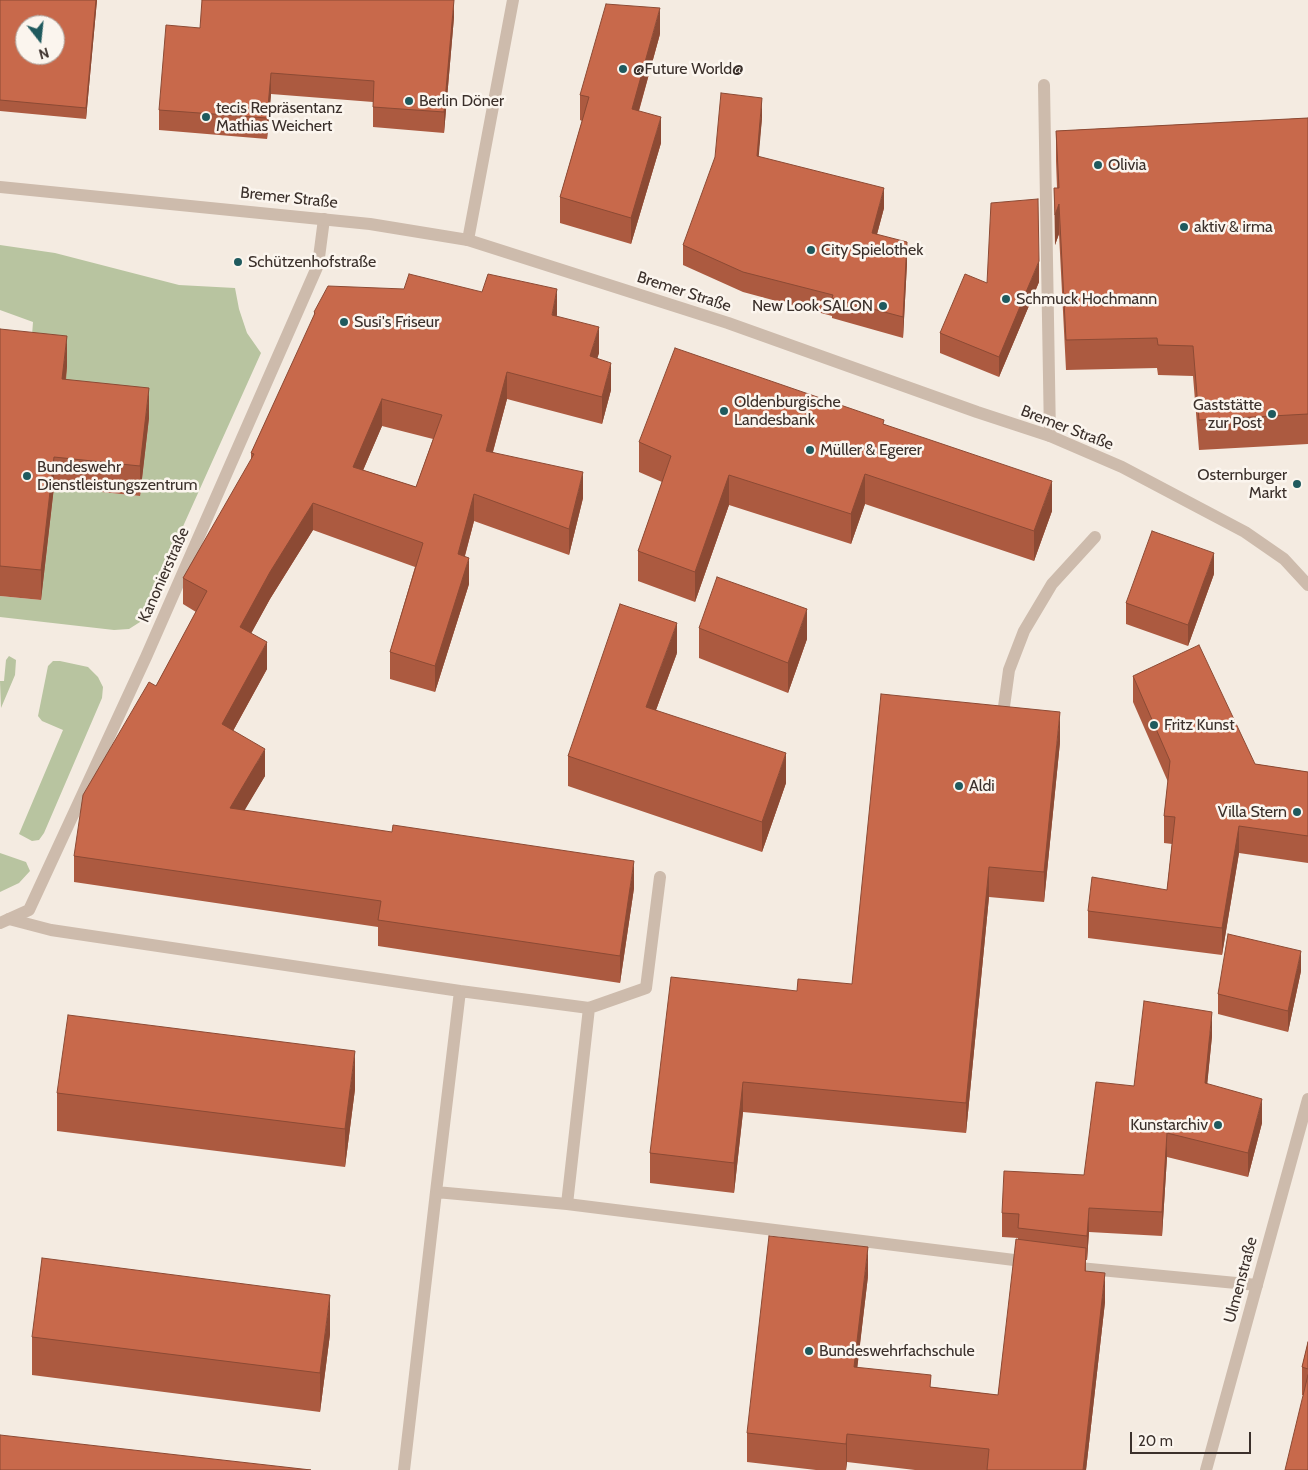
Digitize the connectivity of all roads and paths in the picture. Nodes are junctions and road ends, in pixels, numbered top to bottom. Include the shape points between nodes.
1 (513, 0) edge
2 (1044, 85) dead end
3 (0, 187) edge
4 (324, 218) junction
5 (468, 240) junction
6 (1050, 436) junction
7 (1095, 537) dead end
8 (1308, 585) edge
9 (1003, 714) edge
10 (660, 877) dead end
11 (5, 921) edge
12 (460, 991) junction
13 (589, 1008) junction
14 (1308, 1099) edge
15 (436, 1192) junction
16 (567, 1204) junction
17 (1257, 1285) junction
18 (404, 1470) edge
19 (1206, 1470) edge

1 - 5 street
2 - 6 street
3 - 4 street, Bremer Straße
4 - 5 street, Bremer Straße
4 - 11 street, Kanonierstraße via 318,265 146,657 29,910
5 - 6 street, Bremer Straße via 728,323
6 - 8 street, Bremer Straße via 1122,467 1245,532 1284,559
7 - 9 street via 1052,584 1024,631 1009,670
10 - 13 street via 646,988
11 - 12 street
12 - 13 street
12 - 15 street
13 - 16 street
14 - 17 street, Ulmenstraße
15 - 16 street
15 - 18 street
16 - 17 street via 1047,1264
17 - 19 street, Ulmenstraße

